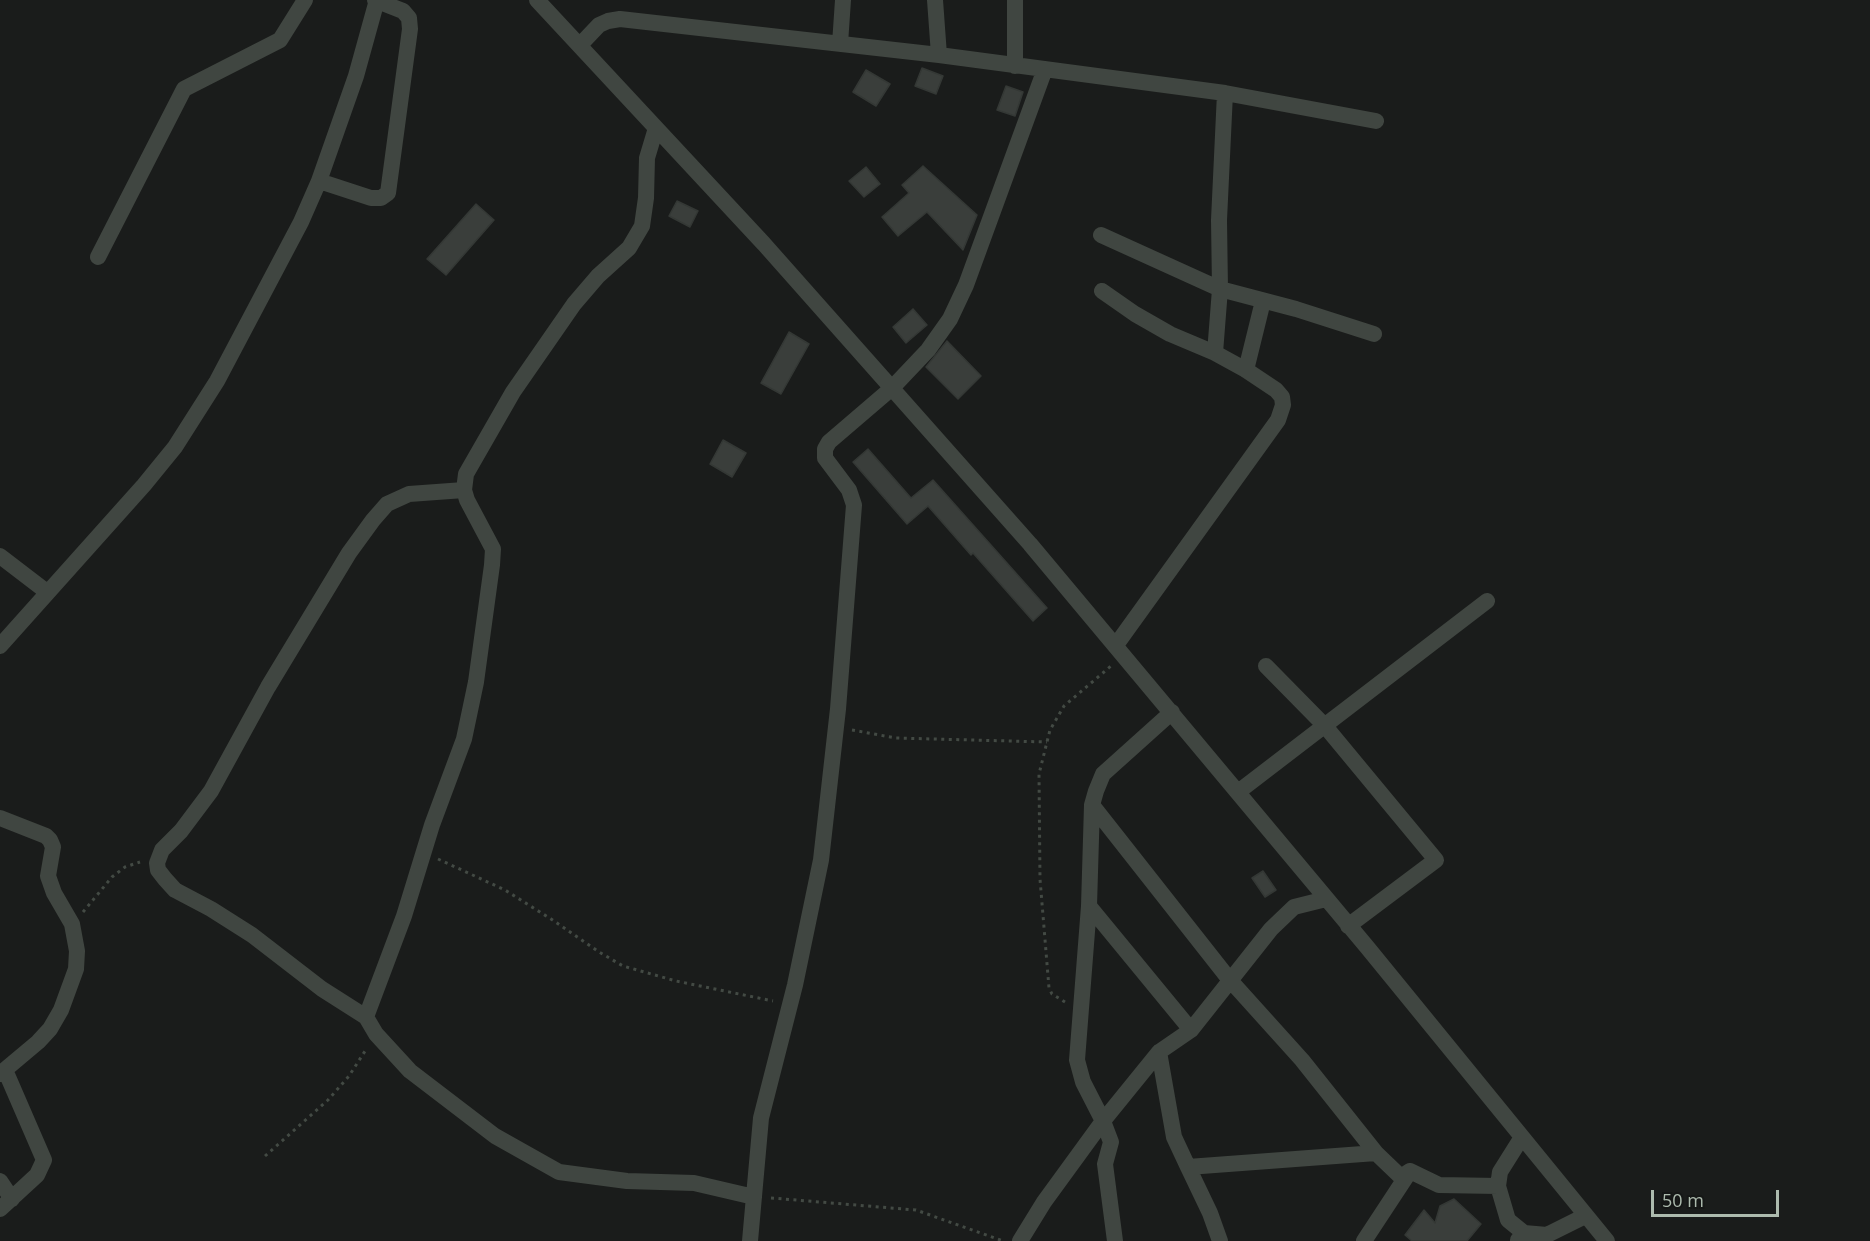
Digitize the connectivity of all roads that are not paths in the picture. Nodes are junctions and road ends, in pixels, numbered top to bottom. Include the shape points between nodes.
1 (305, 0) edge
2 (376, 0) edge
3 (537, 0) edge
4 (843, 0) edge
5 (935, 0) edge
6 (1015, 0) edge
7 (840, 44) junction
8 (580, 45) junction
9 (939, 55) junction
10 (1015, 66) junction
11 (1045, 69) junction
12 (1225, 93) junction
13 (1376, 121) dead end
14 (656, 128) junction
15 (319, 181) junction
16 (1101, 235) dead end
17 (98, 256) dead end
18 (1220, 289) junction
19 (1102, 291) dead end
20 (1263, 301) junction
21 (1374, 334) dead end
22 (1215, 353) junction
23 (1246, 370) junction
24 (892, 388) junction
25 (464, 490) junction
26 (0, 556) edge
27 (47, 592) junction
28 (1487, 601) dead end
29 (0, 646) edge
30 (1120, 650) junction
31 (1266, 666) dead end
32 (1172, 712) junction
33 (1324, 726) junction
34 (1238, 792) junction
35 (1092, 805) junction
36 (0, 818) edge
37 (1326, 899) junction
38 (1089, 906) junction
39 (1348, 926) junction
40 (1229, 979) junction
41 (366, 1017) junction
42 (1191, 1030) junction
43 (1159, 1052) junction
44 (3, 1072) edge
45 (1102, 1121) junction
46 (1522, 1137) junction
47 (1376, 1153) junction
48 (1188, 1167) junction
49 (1410, 1171) junction
50 (0, 1181) edge
51 (1498, 1186) junction
52 (754, 1197) junction
53 (6, 1204) edge
54 (1585, 1215) junction
55 (1521, 1237) edge
56 (1365, 1238) edge
57 (750, 1241) edge
58 (1020, 1241) edge
59 (1115, 1241) edge
60 (1220, 1241) edge
61 (1607, 1241) edge

1 - 17 street via 280,40 184,89
2 - 15 street via 356,76
2 - 15 street via 403,11 409,18 410,29 388,193 371,198
3 - 8 street
4 - 7 street
5 - 9 street
6 - 10 street
7 - 8 street via 620,19 599,25
7 - 9 street
8 - 14 street
9 - 10 street
10 - 11 street
11 - 12 street
11 - 24 street via 950,319 928,350
12 - 13 street
12 - 18 street
14 - 24 street
14 - 25 street via 647,158 642,226 629,248 574,304 513,392 466,474
15 - 27 street via 217,381 175,447
16 - 18 street
18 - 20 street
18 - 22 street
19 - 22 street via 1170,334
20 - 21 street
20 - 23 street
22 - 23 street
23 - 30 street via 1282,397 1278,420
24 - 30 street
24 - 52 street via 825,449 825,458 849,490 854,505 836,727 821,860 761,1118
25 - 41 street via 493,549 476,682 464,739
25 - 41 street via 409,494 387,504 372,520 268,687 211,791 162,850 157,863 158,870 176,890 252,935
26 - 27 street
27 - 29 street
28 - 33 street
30 - 32 street
31 - 33 street
32 - 34 street
32 - 35 street via 1103,774
33 - 34 street
33 - 39 street via 1436,860
34 - 37 street
35 - 38 street
35 - 40 street
36 - 44 street via 50,840 53,847 48,876 72,924 77,951 76,969 50,1029
37 - 39 street
37 - 40 street via 1294,907
38 - 42 street
38 - 45 street via 1077,1060
39 - 46 street
40 - 42 street
40 - 47 street via 1302,1060
41 - 52 street via 410,1071 495,1136 559,1172 627,1181 694,1183
42 - 43 street
43 - 45 street
43 - 48 street via 1174,1137
44 - 53 street via 44,1160 38,1175
45 - 58 street
45 - 59 street via 1111,1142 1105,1164
46 - 51 street via 1500,1172
46 - 54 street
47 - 48 street
47 - 49 street via 1401,1177
48 - 60 street
49 - 51 street via 1439,1185
49 - 56 street
50 - 53 street
51 - 55 street via 1508,1220
52 - 57 street
54 - 55 street via 1547,1235
54 - 61 street

